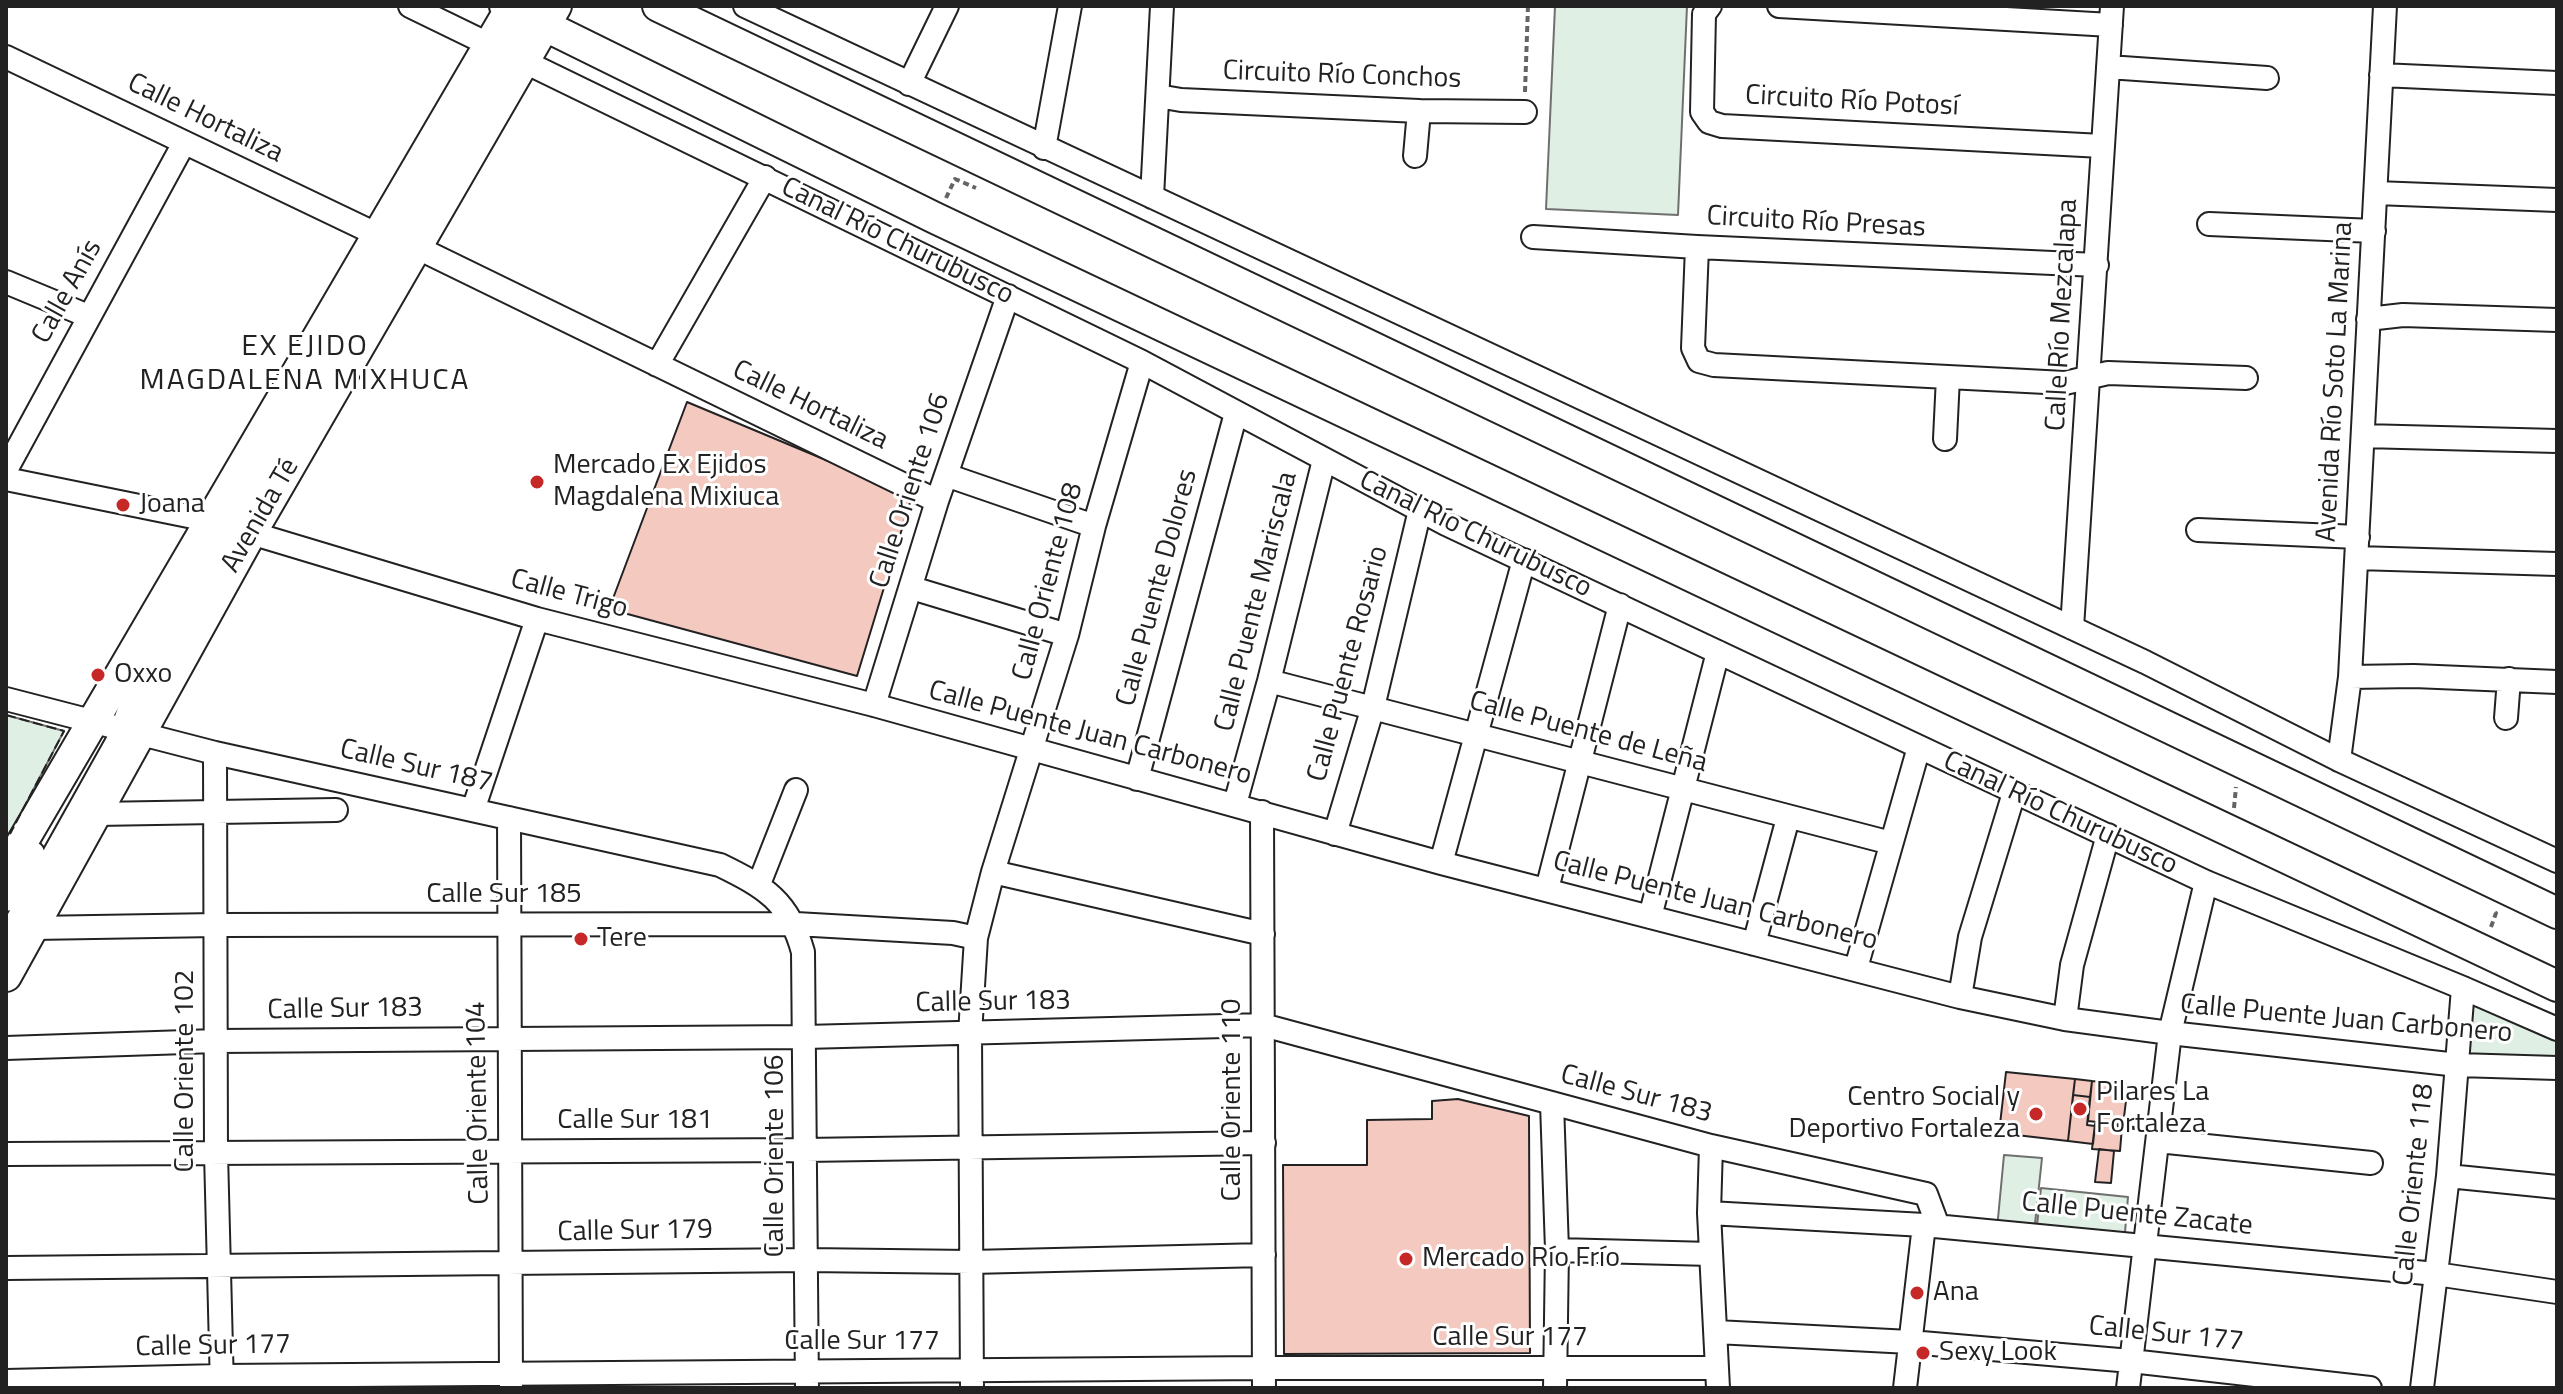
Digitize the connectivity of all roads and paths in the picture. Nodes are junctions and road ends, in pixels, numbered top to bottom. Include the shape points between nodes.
1 (410, 6) edge
2 (658, 6) edge
3 (745, 6) edge
4 (947, 6) edge
5 (1070, 6) edge
6 (1162, 6) edge
7 (1528, 6) edge
8 (1779, 6) edge
9 (2385, 6) edge
10 (1707, 10) edge
11 (527, 11) edge
12 (770, 12) edge
13 (2111, 16) edge
14 (507, 52) junction
15 (6, 57) edge
16 (2108, 67) junction
17 (2381, 75) junction
18 (2267, 78) dead end
19 (2557, 83) edge
20 (909, 84) junction
21 (1158, 96) junction
22 (1419, 111) junction
23 (1525, 112) joint
24 (184, 143) junction
25 (2102, 146) junction
26 (1044, 148) junction
27 (1415, 156) dead end
28 (765, 177) junction
29 (984, 191) dead end
30 (2376, 193) junction
31 (1152, 197) junction
32 (2557, 200) edge
33 (935, 218) junction
34 (2209, 224) dead end
35 (2374, 231) junction
36 (378, 235) junction
37 (1533, 237) dead end
38 (416, 247) junction
39 (1697, 247) junction
40 (2097, 265) junction
41 (6, 282) edge
42 (1008, 296) junction
43 (88, 316) junction
44 (2368, 319) junction
45 (2557, 320) edge
46 (1142, 362) junction
47 (657, 365) junction
48 (1948, 377) junction
49 (2090, 377) junction
50 (2246, 378) dead end
51 (1236, 413) junction
52 (2363, 436) junction
53 (1945, 439) dead end
54 (2557, 441) edge
55 (1324, 460) junction
56 (6, 470) edge
57 (946, 475) junction
58 (6, 479) edge
59 (937, 501) junction
60 (1420, 510) junction
61 (208, 520) junction
62 (1094, 526) junction
63 (2198, 530) dead end
64 (251, 533) junction
65 (2357, 548) junction
66 (1524, 560) junction
67 (2557, 564) edge
68 (912, 588) junction
69 (1620, 605) junction
70 (537, 619) junction
71 (2072, 628) junction
72 (1067, 635) junction
73 (1718, 652) junction
74 (2350, 677) junction
75 (2509, 679) junction
76 (1269, 681) junction
77 (2557, 682) edge
78 (6, 699) edge
79 (874, 705) junction
80 (1373, 707) junction
81 (2506, 718) dead end
82 (118, 724) junction
83 (1475, 735) junction
84 (1919, 747) junction
85 (1032, 751) junction
86 (215, 753) junction
87 (2339, 760) junction
88 (1579, 761) junction
89 (1137, 779) junction
90 (1684, 789) junction
91 (796, 790) dead end
92 (2014, 793) junction
93 (1235, 804) junction
94 (336, 810) dead end
95 (473, 810) junction
96 (215, 811) junction
97 (1262, 812) junction
98 (96, 814) junction
99 (509, 818) junction
100 (1788, 818) junction
101 (1335, 834) junction
102 (2108, 835) junction
103 (1891, 843) junction
104 (2557, 861) edge
105 (1441, 863) junction
106 (6, 870) edge
107 (993, 872) junction
108 (2206, 882) junction
109 (759, 884) junction
110 (1547, 889) junction
111 (6, 900) edge
112 (2485, 908) dead end
113 (2557, 913) edge
114 (1650, 917) junction
115 (796, 924) junction
116 (216, 925) junction
117 (508, 925) junction
118 (19, 934) edge
119 (1263, 934) junction
120 (976, 938) junction
121 (1754, 944) junction
122 (2482, 953) junction
123 (1856, 968) junction
124 (6, 976) edge
125 (2557, 986) edge
126 (2463, 988) junction
127 (1960, 997) junction
128 (2065, 1019) junction
129 (1263, 1025) junction
130 (2557, 1029) edge
131 (2170, 1033) junction
132 (970, 1034) junction
133 (805, 1037) junction
134 (508, 1038) junction
135 (216, 1041) junction
136 (6, 1048) edge
137 (2458, 1065) junction
138 (2557, 1068) edge
139 (1552, 1103) junction
140 (2158, 1141) junction
141 (1264, 1143) junction
142 (1711, 1146) junction
143 (971, 1147) junction
144 (805, 1150) junction
145 (510, 1152) junction
146 (216, 1153) junction
147 (6, 1154) edge
148 (2371, 1163) dead end
149 (2448, 1176) junction
150 (2557, 1187) edge
151 (1709, 1213) junction
152 (1931, 1226) junction
153 (2145, 1246) junction
154 (1557, 1250) junction
155 (1711, 1254) junction
156 (1264, 1255) junction
157 (807, 1260) junction
158 (971, 1262) junction
159 (510, 1263) junction
160 (219, 1266) junction
161 (6, 1268) edge
162 (2436, 1274) junction
163 (2557, 1292) edge
164 (1716, 1332) junction
165 (1910, 1342) junction
166 (2131, 1361) junction
167 (1264, 1378) edge
168 (1555, 1378) edge
169 (1717, 1378) edge
170 (807, 1380) edge
171 (972, 1380) edge
172 (6, 1381) edge
173 (221, 1382) edge
174 (511, 1382) edge
175 (1905, 1388) edge
176 (2128, 1388) edge
177 (2370, 1388) edge
178 (2422, 1388) edge

1 - 14 street, Canal Río Churubusco
2 - 113 main road
3 - 12 street
4 - 20 street
5 - 26 street
6 - 21 street
7 - 23 path
8 - 13 street
9 - 17 street, Avenida Río Soto La Marina
10 - 25 street, Circuito Río Potosí via 1702,112 1709,122
11 - 14 main road
11 - 14 main road
11 - 33 main road, Canal Río Churubusco
12 - 20 street
13 - 16 street, Calle Río Mezcalapa
14 - 28 street, Canal Río Churubusco
14 - 36 main road, Avenida Té
14 - 38 main road, Avenida Té
14 - 82 street
15 - 24 street, Calle Hortaliza
16 - 18 street
16 - 25 street, Calle Río Mezcalapa
17 - 19 street
17 - 30 street, Avenida Río Soto La Marina
20 - 26 street
21 - 22 street, Circuito Río Conchos
21 - 31 street
22 - 23 street, Circuito Río Conchos
22 - 27 street
24 - 36 street, Calle Hortaliza
24 - 43 street, Calle Anís
25 - 40 street, Calle Río Mezcalapa
26 - 31 street
28 - 42 street, Canal Río Churubusco
28 - 47 street
29 - 33 path via 955,179
30 - 32 street
30 - 35 street, Avenida Río Soto La Marina
31 - 71 street
33 - 122 main road, Canal Río Churubusco
34 - 35 street
35 - 44 street, Avenida Río Soto La Marina
36 - 61 main road, Avenida Té
37 - 39 street, Circuito Río Presas
38 - 47 street, Calle Hortaliza
38 - 64 main road, Avenida Té
39 - 40 street, Circuito Río Presas
39 - 48 street via 1693,348 1699,361
40 - 49 street, Calle Río Mezcalapa
41 - 43 street
42 - 46 street, Canal Río Churubusco
42 - 57 street, Calle Oriente 106
43 - 56 street, Calle Anís
44 - 45 street via 2403,315
44 - 52 street, Avenida Río Soto La Marina
46 - 51 street, Canal Río Churubusco
46 - 62 street, Calle Oriente 108
47 - 59 street, Calle Hortaliza
48 - 49 street via 2065,383
48 - 53 street
49 - 50 street via 2108,373
49 - 71 street, Calle Río Mezcalapa
51 - 55 street, Canal Río Churubusco
51 - 89 street, Calle Puente Dolores
52 - 54 street
52 - 65 street, Avenida Río Soto La Marina
55 - 60 street, Canal Río Churubusco
55 - 76 street, Calle Puente Mariscala
57 - 59 street, Calle Oriente 106
57 - 62 street
58 - 61 street
59 - 68 street, Calle Oriente 106
60 - 66 street, Canal Río Churubusco
60 - 80 street, Calle Puente Rosario
61 - 82 main road, Avenida Té
62 - 72 street, Calle Oriente 108
63 - 65 street
64 - 70 street, Calle Trigo
64 - 82 main road, Avenida Té
65 - 67 street
65 - 74 street, Avenida Río Soto La Marina
66 - 69 street, Canal Río Churubusco
66 - 83 street
68 - 72 street
68 - 79 street, Calle Oriente 106
69 - 73 street, Canal Río Churubusco
69 - 88 street
70 - 79 street, Calle Trigo
70 - 95 street
71 - 87 street
72 - 85 street, Calle Oriente 108
73 - 84 street, Canal Río Churubusco
73 - 90 street
74 - 75 street
74 - 87 street, Avenida Río Soto La Marina
75 - 77 street
75 - 81 street
76 - 80 street, Calle Puente de Leña
76 - 93 street, Calle Puente Mariscala
78 - 82 street, Calle Sur 187
79 - 85 street, Calle Puente Juan Carbonero
80 - 83 street, Calle Puente de Leña
80 - 101 street, Calle Puente Rosario
82 - 86 street, Calle Sur 187
82 - 98 main road, Avenida Té
82 - 106 main road, Avenida Té
82 - 111 street
82 - 118 street
83 - 88 street, Calle Puente de Leña
83 - 105 street
84 - 92 street, Canal Río Churubusco
84 - 103 street
85 - 89 street, Calle Puente Juan Carbonero
85 - 107 street, Calle Oriente 108
86 - 95 street, Calle Sur 187
86 - 96 street, Calle Oriente 102
87 - 104 street
88 - 90 street, Calle Puente de Leña
88 - 110 street
89 - 93 street, Calle Puente Juan Carbonero
90 - 100 street, Calle Puente de Leña
90 - 114 street
91 - 109 street
92 - 102 street, Canal Río Churubusco
92 - 127 street via 1970,937
93 - 97 street, Calle Puente Juan Carbonero
94 - 96 street
95 - 99 street, Calle Sur 187
96 - 98 street
96 - 116 street, Calle Oriente 102
97 - 101 street, Calle Puente Juan Carbonero
97 - 119 street, Calle Oriente 110
98 - 118 main road, Avenida Té
99 - 109 street, Calle Sur 187 via 720,865
99 - 117 street, Calle Oriente 104
100 - 103 street, Calle Puente de Leña
100 - 121 street
101 - 105 street, Calle Puente Juan Carbonero
102 - 108 street, Canal Río Churubusco
102 - 128 street via 2072,965
103 - 123 street
105 - 110 street, Calle Puente Juan Carbonero
107 - 119 street
107 - 120 street, Calle Oriente 108
108 - 126 street, Canal Río Churubusco
108 - 131 street
109 - 115 street, Calle Sur 187
110 - 114 street, Calle Puente Juan Carbonero
112 - 122 path via 2496,913
114 - 121 street, Calle Puente Juan Carbonero
115 - 117 street, Calle Sur 185
115 - 120 street, Calle Sur 185
115 - 133 street, Calle Oriente 106 via 803,952
116 - 117 street, Calle Sur 185
116 - 118 street, Calle Sur 185
116 - 135 street, Calle Oriente 102
117 - 134 street, Calle Oriente 104
118 - 124 main road, Avenida Té
119 - 129 street, Calle Oriente 110
120 - 132 street, Calle Oriente 108
121 - 123 street, Calle Puente Juan Carbonero
122 - 125 main road, Canal Río Churubusco
123 - 127 street, Calle Puente Juan Carbonero
126 - 130 street, Canal Río Churubusco
126 - 137 street, Calle Oriente 118
127 - 128 street, Calle Puente Juan Carbonero
128 - 131 street, Calle Puente Juan Carbonero
129 - 132 street, Calle Sur 183
129 - 139 street, Calle Sur 183
129 - 141 street, Calle Oriente 110
131 - 137 street, Calle Puente Juan Carbonero
131 - 140 street
132 - 133 street, Calle Sur 183
132 - 143 street, Calle Oriente 108
133 - 134 street, Calle Sur 183
133 - 144 street, Calle Oriente 106
134 - 135 street, Calle Sur 183
134 - 145 street, Calle Oriente 104
135 - 136 street, Calle Sur 183
135 - 146 street, Calle Oriente 102
137 - 138 street, Calle Puente Juan Carbonero
137 - 149 street, Calle Oriente 118
139 - 142 street, Calle Sur 183
139 - 154 street
140 - 148 street
140 - 153 street
141 - 143 street, Calle Sur 181
141 - 156 street, Calle Oriente 110
142 - 151 street
142 - 152 street, Calle Sur 183 via 1926,1194
143 - 144 street, Calle Sur 181
143 - 158 street, Calle Oriente 108
144 - 145 street, Calle Sur 181
144 - 157 street, Calle Oriente 106
145 - 146 street, Calle Sur 181
145 - 159 street, Calle Oriente 104
146 - 147 street, Calle Sur 181
146 - 160 street, Calle Oriente 102
149 - 150 street
149 - 162 street, Calle Oriente 118
151 - 152 street, Calle Puente Zacate
151 - 155 street
152 - 153 street, Calle Puente Zacate
152 - 165 street
153 - 162 street, Calle Puente Zacate
153 - 166 street
154 - 155 street
154 - 168 street
155 - 164 street
156 - 158 street, Calle Sur 179
156 - 167 street, Calle Oriente 110
157 - 158 street, Calle Sur 179
157 - 159 street, Calle Sur 179
157 - 170 street, Calle Oriente 106
158 - 171 street, Calle Oriente 108
159 - 160 street, Calle Sur 179
159 - 174 street, Calle Oriente 104
160 - 161 street, Calle Sur 179
160 - 173 street, Calle Oriente 102
162 - 163 street, Calle Puente Zacate
162 - 178 street, Calle Oriente 118
164 - 165 street, Calle Sur 177
164 - 169 street
165 - 166 street, Calle Sur 177
165 - 175 street
166 - 176 street
166 - 177 street, Calle Sur 177
167 - 168 street, Calle Sur 177
167 - 171 street, Calle Sur 177
168 - 169 street, Calle Sur 177
170 - 171 street, Calle Sur 177
170 - 174 street, Calle Sur 177
172 - 173 street, Calle Sur 177
173 - 174 street, Calle Sur 177

